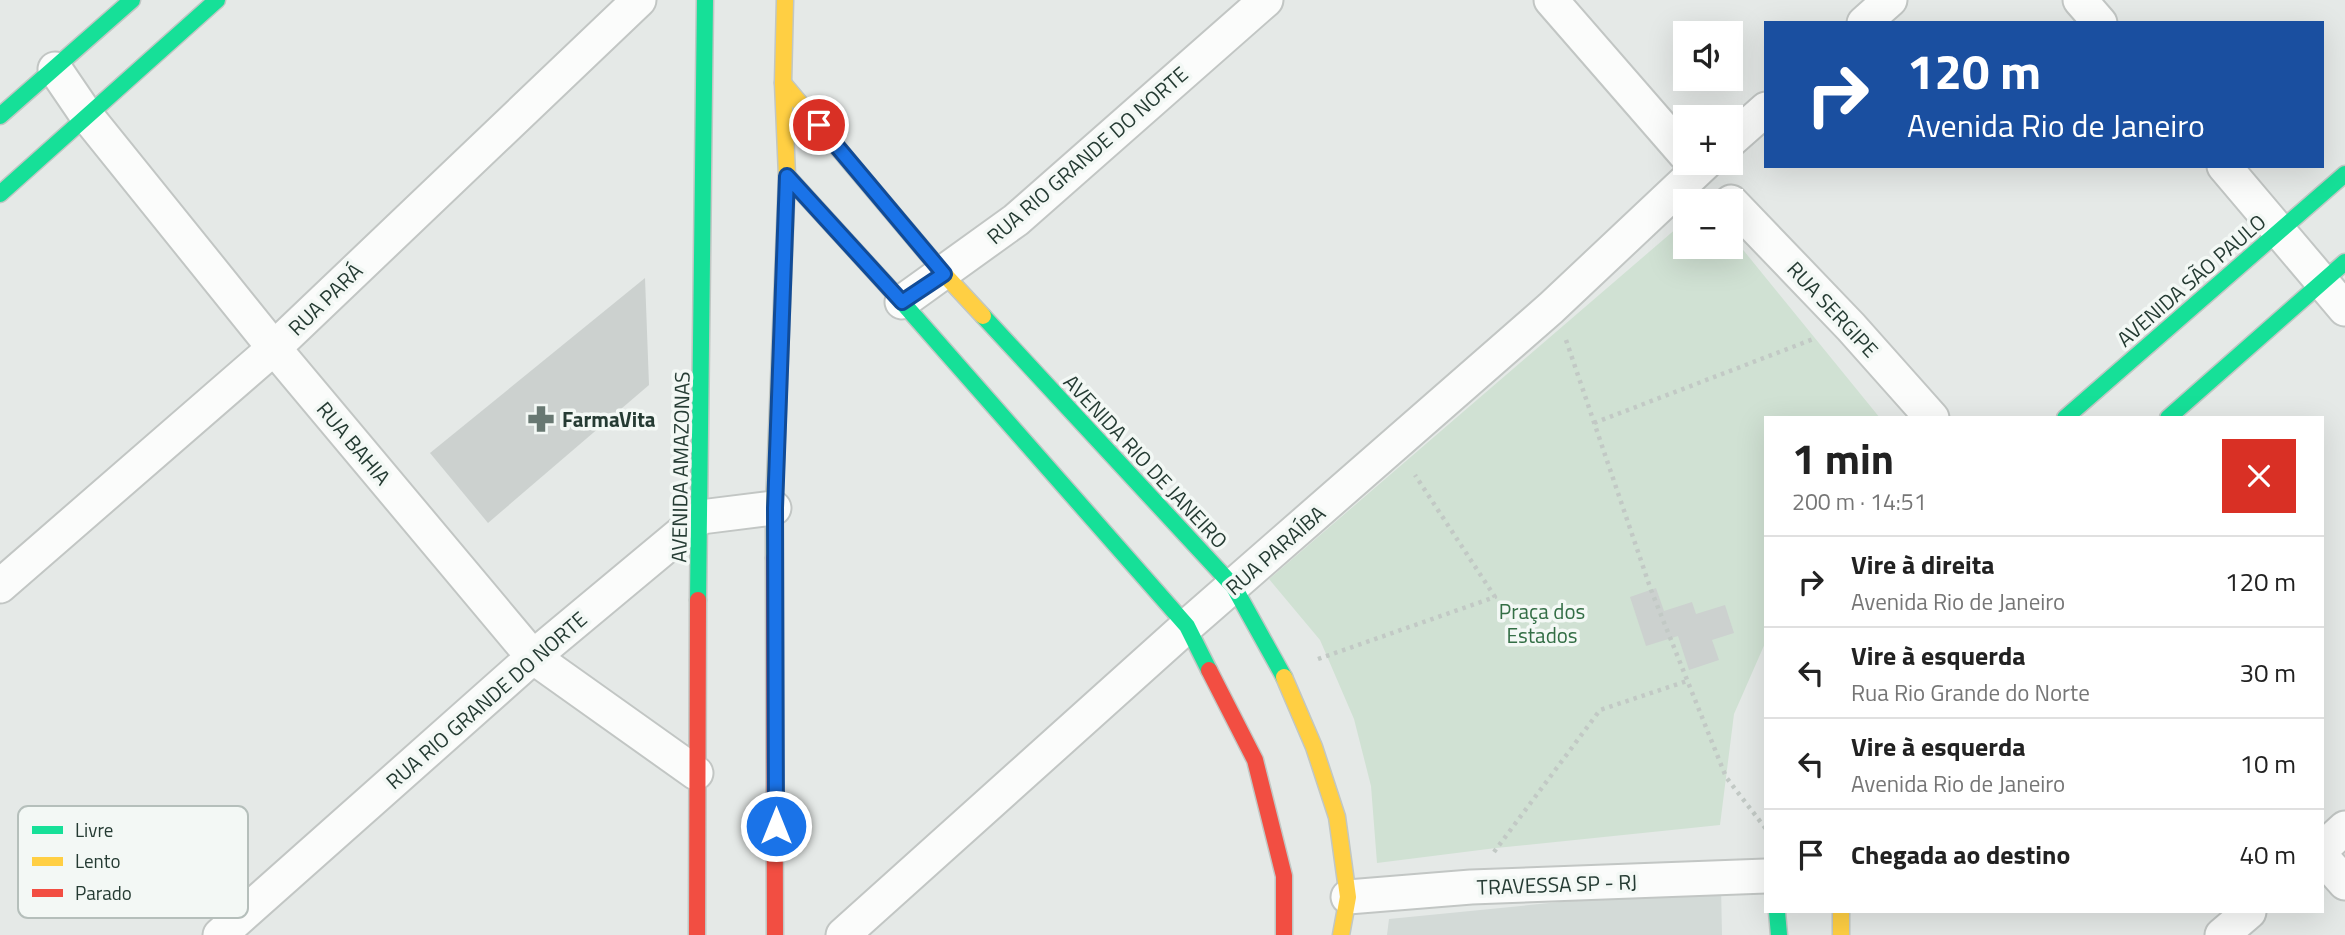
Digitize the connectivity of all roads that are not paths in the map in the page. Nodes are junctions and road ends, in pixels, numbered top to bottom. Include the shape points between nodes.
1 (132, 0) edge
2 (217, 0) edge
3 (639, 0) edge
4 (705, 0) edge
5 (785, 0) edge
6 (1266, 0) edge
7 (1551, 0) edge
8 (1891, 0) edge
9 (2080, 0) edge
10 (1866, 21) edge
11 (2098, 21) edge
12 (55, 69) junction
13 (783, 83) junction
14 (1764, 111) edge
15 (0, 116) edge
16 (87, 116) junction
17 (1743, 129) edge
18 (1673, 137) edge
19 (2226, 168) edge
20 (2345, 174) edge
21 (1682, 175) edge
22 (1706, 175) edge
23 (787, 176) junction
24 (1719, 189) edge
25 (0, 194) edge
26 (1743, 215) edge
27 (2280, 231) junction
28 (2334, 272) edge
29 (944, 274) junction
30 (902, 302) junction
31 (2345, 309) edge
32 (274, 348) junction
33 (1930, 416) edge
34 (2067, 416) edge
35 (2170, 416) edge
36 (775, 508) junction
37 (701, 517) junction
38 (0, 586) edge
39 (1234, 587) junction
40 (1187, 626) junction
41 (533, 657) junction
42 (696, 773) junction
43 (2345, 828) edge
44 (2324, 847) edge
45 (2324, 859) edge
46 (1764, 876) edge
47 (2345, 883) edge
48 (1348, 897) junction
49 (248, 910) edge
50 (1777, 913) edge
51 (1841, 913) edge
52 (2248, 913) edge
53 (239, 918) edge
54 (220, 935) edge
55 (697, 935) edge
56 (775, 935) edge
57 (843, 935) edge
58 (1284, 935) edge
59 (1341, 935) edge
60 (1779, 935) edge
61 (1842, 935) edge
62 (2222, 935) edge

1 - 12 street
2 - 16 street
3 - 32 street, RUA PARÁ
4 - 37 street, AVENIDA AMAZONAS
5 - 13 street
6 - 29 street, RUA RIO GRANDE DO NORTE via 1016,220
7 - 18 street, RUA SERGIPE
8 - 10 street
9 - 11 street
12 - 15 street
12 - 16 street, RUA BAHIA
13 - 23 street
13 - 29 street, AVENIDA RIO DE JANEIRO
14 - 17 street
16 - 25 street
16 - 32 street, RUA BAHIA
19 - 27 street
20 - 27 street, AVENIDA SÃO PAULO
21 - 39 street, RUA PARAÍBA via 1551,308
22 - 24 street, RUA SERGIPE
23 - 30 street
23 - 36 street
26 - 33 street, RUA SERGIPE
27 - 28 street
27 - 34 street, AVENIDA SÃO PAULO
28 - 31 street
28 - 35 street
29 - 30 street, RUA RIO GRANDE DO NORTE
29 - 39 street, AVENIDA RIO DE JANEIRO
30 - 40 street
32 - 38 street, RUA PARÁ
32 - 41 street, RUA BAHIA
36 - 37 street
36 - 56 street
37 - 41 street, RUA RIO GRANDE DO NORTE
37 - 42 street, AVENIDA AMAZONAS
39 - 40 street, RUA PARAÍBA
39 - 48 street, AVENIDA RIO DE JANEIRO via 1280,668 1314,747 1337,817
40 - 57 street, RUA PARAÍBA
40 - 58 street via 1255,760 1284,876
41 - 42 street, RUA BAHIA
41 - 49 street, RUA RIO GRANDE DO NORTE
42 - 55 street, AVENIDA AMAZONAS
43 - 44 street
45 - 47 street
46 - 48 street, TRAVESSA SP - RJ via 1471,887
48 - 59 street, AVENIDA RIO DE JANEIRO
50 - 60 street
51 - 61 street
52 - 62 street
53 - 54 street, RUA RIO GRANDE DO NORTE

